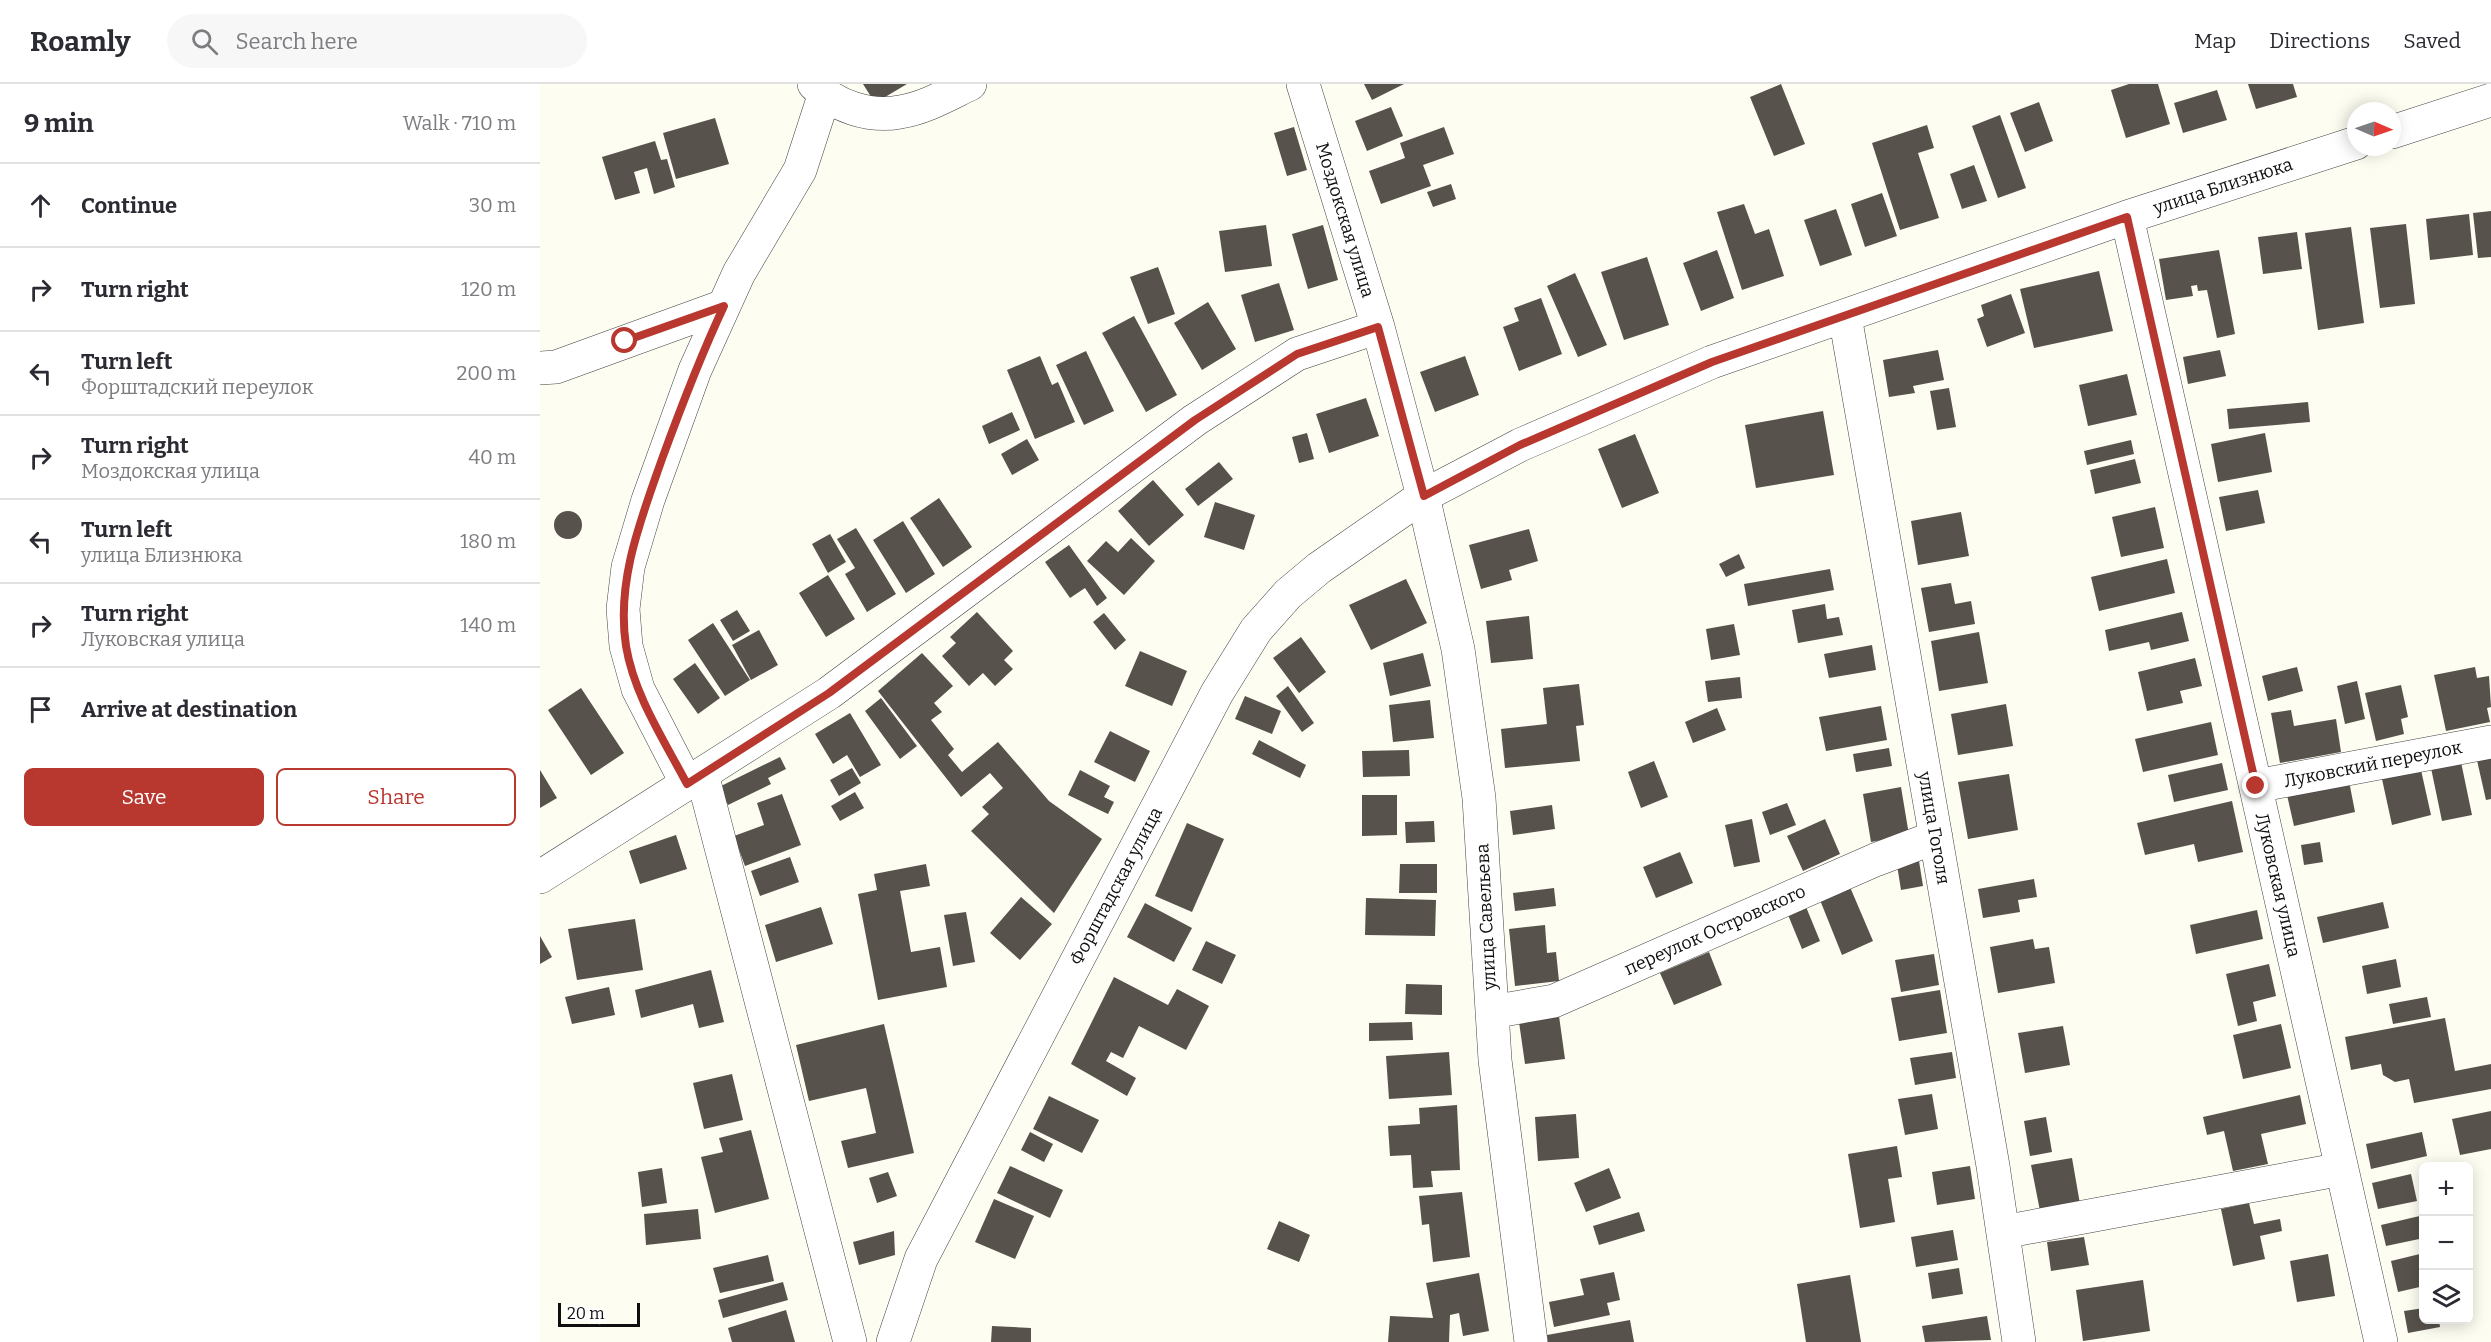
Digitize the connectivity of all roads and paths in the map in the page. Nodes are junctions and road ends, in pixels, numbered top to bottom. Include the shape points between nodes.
1 (970, 84) edge
2 (1303, 84) edge
3 (819, 90) edge
4 (2491, 100) edge
5 (2401, 129) edge
6 (2347, 147) edge
7 (2127, 217) junction
8 (724, 306) junction
9 (1845, 316) junction
10 (1378, 327) junction
11 (540, 368) edge
12 (1424, 496) junction
13 (2491, 742) edge
14 (694, 779) junction
15 (2256, 786) junction
16 (1936, 837) junction
17 (540, 877) edge
18 (1492, 1012) junction
19 (2342, 1168) junction
20 (2003, 1232) junction
21 (850, 1342) edge
22 (893, 1342) edge
23 (1531, 1342) edge
24 (2019, 1342) edge
25 (2380, 1342) edge

1 - 3 street via 931,103 898,113 843,106
2 - 10 street, Моздокская улица
3 - 8 street via 800,170 739,273
4 - 5 street
6 - 7 street, улица Близнюка
7 - 9 street, улица Близнюка
7 - 15 street, Луковская улица
8 - 11 street via 556,367
8 - 14 street via 694,370 648,500 628,567 623,609 626,646 638,689
9 - 12 street, улица Близнюка via 1712,362 1520,445
9 - 16 street, улица Гоголя
10 - 12 street, Моздокская улица
10 - 14 street via 1297,354 1195,420 829,693
12 - 18 street, улица Савельева via 1458,650 1479,798
12 - 22 street, Форштадская улица via 1319,568 1287,594 1256,630 1217,693 921,1259
13 - 15 street, Луковский переулок
14 - 17 street
14 - 21 street
15 - 19 street, Луковская улица
16 - 18 street, переулок Островского via 1554,1001
16 - 20 street, улица Гоголя
18 - 23 street, улица Савельева
19 - 20 street
19 - 25 street, Луковская улица
20 - 24 street, улица Гоголя

